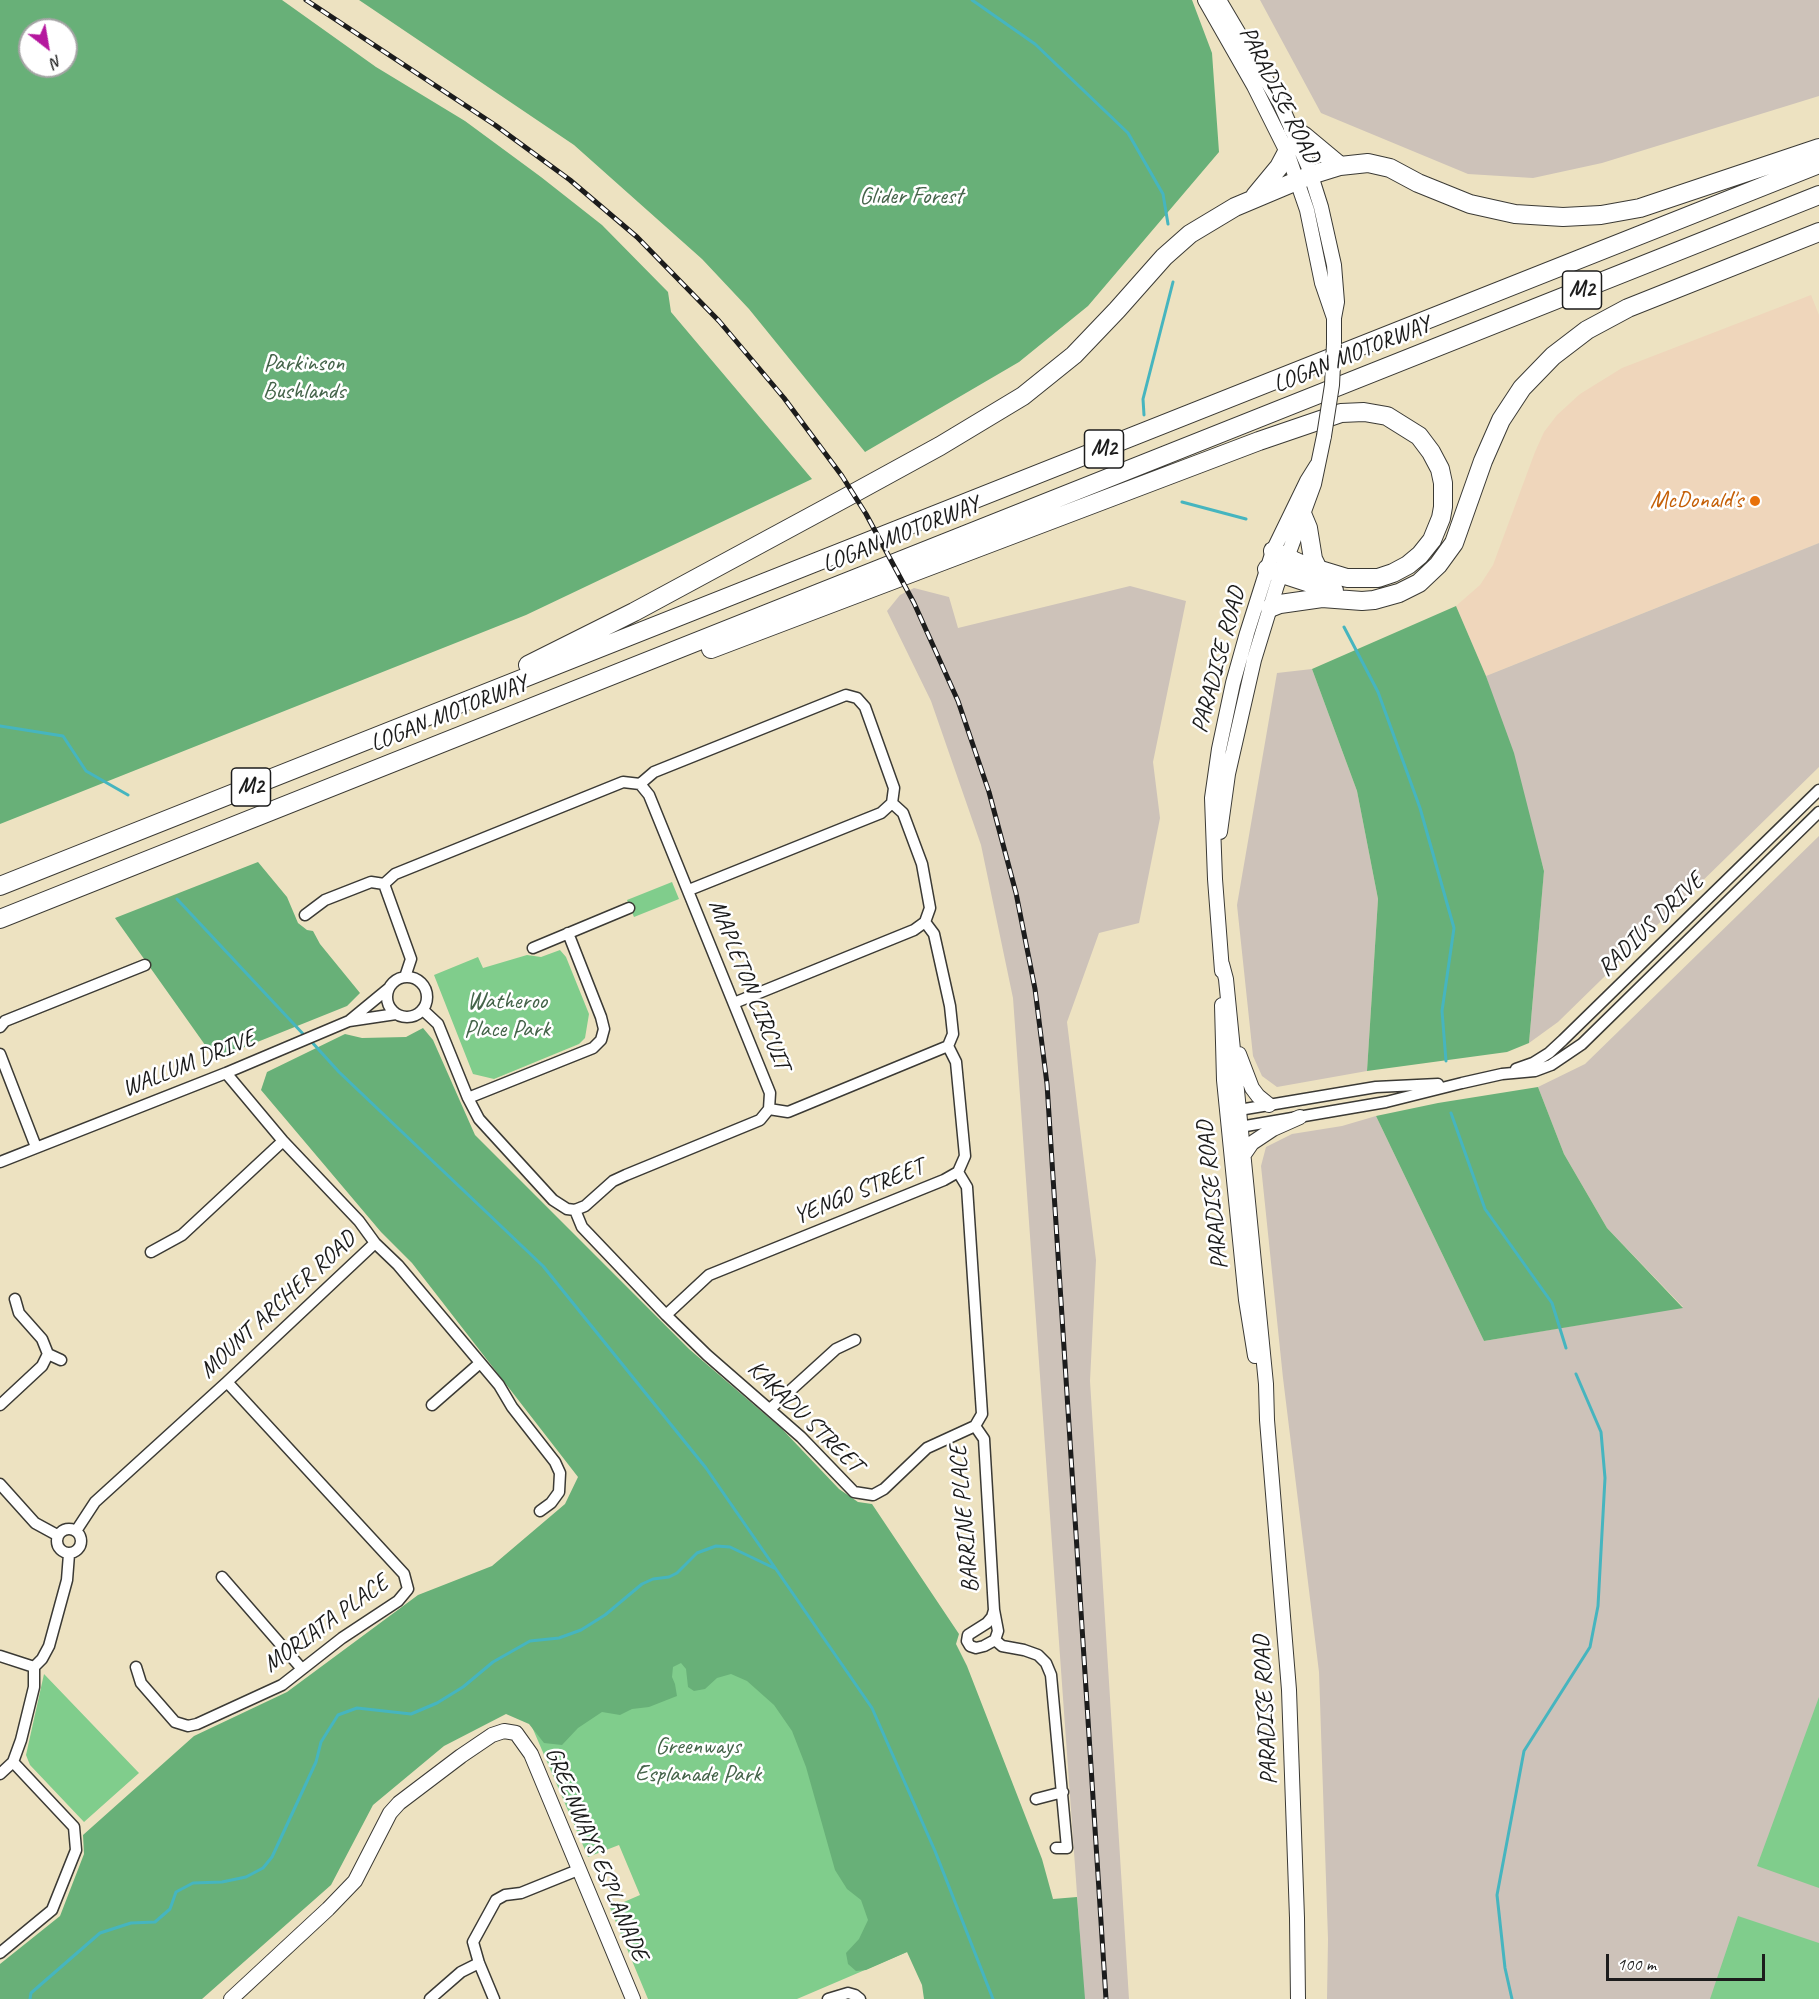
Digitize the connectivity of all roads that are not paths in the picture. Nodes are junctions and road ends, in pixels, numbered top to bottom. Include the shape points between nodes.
1 (1204, 0) edge
2 (1219, 0) edge
3 (1293, 129) junction
4 (1819, 148) edge
5 (1287, 152) junction
6 (1819, 164) edge
7 (1340, 166) junction
8 (1304, 178) junction
9 (1819, 195) edge
10 (1252, 200) junction
11 (1819, 232) edge
12 (1317, 465) junction
13 (1303, 516) junction
14 (1277, 563) junction
15 (1318, 569) junction
16 (1334, 598) junction
17 (1270, 608) junction
18 (502, 687) junction
19 (547, 701) junction
20 (640, 784) junction
21 (1819, 790) edge
22 (892, 803) junction
23 (1818, 813) edge
24 (1735, 872) junction
25 (1215, 879) junction
26 (384, 884) junction
27 (0, 886) edge
28 (689, 890) junction
29 (1726, 902) junction
30 (629, 908) dead end
31 (305, 915) dead end
32 (0, 919) edge
33 (925, 922) junction
34 (568, 933) junction
35 (533, 948) dead end
36 (1645, 962) junction
37 (1222, 964) junction
38 (145, 965) dead end
39 (405, 977) junction
40 (389, 988) junction
41 (734, 1003) junction
42 (423, 1010) junction
43 (396, 1014) junction
44 (349, 1021) junction
45 (0, 1027) edge
46 (1232, 1038) junction
47 (948, 1046) junction
48 (0, 1054) edge
49 (226, 1073) junction
50 (1502, 1074) junction
51 (1462, 1083) junction
52 (468, 1098) junction
53 (1269, 1105) junction
54 (769, 1109) junction
55 (1233, 1111) junction
56 (1300, 1118) junction
57 (1234, 1128) junction
58 (283, 1141) junction
59 (36, 1147) junction
60 (1243, 1156) junction
61 (0, 1162) edge
62 (958, 1172) junction
63 (575, 1210) junction
64 (375, 1243) junction
65 (151, 1252) dead end
66 (15, 1299) dead end
67 (666, 1315) junction
68 (855, 1340) dead end
69 (48, 1354) junction
70 (61, 1360) dead end
71 (480, 1363) junction
72 (227, 1382) junction
73 (0, 1405) edge
74 (432, 1405) dead end
75 (770, 1408) junction
76 (1267, 1420) junction
77 (975, 1426) junction
78 (0, 1484) edge
79 (540, 1511) dead end
80 (76, 1531) junction
81 (57, 1535) junction
82 (69, 1554) junction
83 (222, 1577) dead end
84 (994, 1610) junction
85 (995, 1640) junction
86 (0, 1656) edge
87 (34, 1667) junction
88 (136, 1668) dead end
89 (302, 1669) junction
90 (13, 1761) junction
91 (0, 1774) edge
92 (1063, 1792) junction
93 (1036, 1798) dead end
94 (1056, 1848) dead end
95 (578, 1870) junction
96 (0, 1953) edge
97 (478, 1963) junction
98 (231, 1999) edge
99 (430, 1999) edge
100 (494, 1999) edge
101 (633, 1999) edge
102 (828, 1999) edge
103 (860, 1999) edge
104 (1298, 1999) edge

1 - 5 street, PARADISE ROAD
2 - 3 street, PARADISE ROAD
3 - 7 highway
3 - 8 street, PARADISE ROAD
4 - 7 highway via 1640,208 1563,217 1470,204 1379,165
5 - 8 street, PARADISE ROAD
5 - 10 highway
6 - 18 highway, LOGAN MOTORWAY / M2
7 - 8 highway
8 - 10 highway
8 - 12 street, PARADISE ROAD, bridge via 1322,283 1334,318 1332,385
9 - 19 highway, LOGAN MOTORWAY / M2
10 - 18 highway via 1209,222 1176,246 1074,355 1023,396 845,498 522,668
11 - 16 highway via 1628,308 1570,341 1535,373 1501,420 1454,543 1438,565 1419,583 1393,595 1362,601
12 - 13 street, PARADISE ROAD
12 - 14 street, PARADISE ROAD via 1307,481
13 - 14 street, PARADISE ROAD
13 - 15 highway
14 - 15 highway
14 - 16 highway via 1334,591
14 - 17 street, PARADISE ROAD
14 - 25 street, PARADISE ROAD via 1233,683 1214,777
15 - 19 highway via 1347,578 1378,578 1408,565 1436,531 1443,507 1440,469 1419,436 1387,416 1353,412 1309,423 659,669 580,697
16 - 17 highway
17 - 25 street, PARADISE ROAD via 1230,764
18 - 27 highway, LOGAN MOTORWAY / M2
19 - 32 highway, LOGAN MOTORWAY / M2
20 - 22 street via 654,772 846,696 856,698 865,707 894,788
20 - 26 street via 623,782 395,874
20 - 28 street, MAPLETON CIRCUIT via 649,795
21 - 24 street, RADIUS DRIVE
22 - 28 street via 881,813
22 - 33 street via 903,813 922,864 930,908
23 - 24 street via 1793,830 1744,875
23 - 29 street, RADIUS DRIVE
24 - 36 street, RADIUS DRIVE
25 - 37 street, PARADISE ROAD
26 - 31 street via 371,882 325,900
26 - 39 street via 411,959
28 - 41 street, MAPLETON CIRCUIT
29 - 36 street via 1713,901 1674,941
29 - 50 street, RADIUS DRIVE via 1568,1055 1535,1071
30 - 34 street
33 - 41 street via 914,930
33 - 47 street via 934,934 950,1006 953,1034
34 - 35 street
34 - 52 street via 601,1017 601,1040 593,1048
36 - 50 street, RADIUS DRIVE via 1549,1053
37 - 46 street, PARADISE ROAD
37 - 55 street, PARADISE ROAD via 1222,1056
38 - 45 street via 5,1021
39 - 40 street
39 - 42 street via 417,979 426,988 428,1000
40 - 43 street via 387,1000
40 - 44 street
41 - 54 street, MAPLETON CIRCUIT via 770,1093
42 - 43 street via 413,1017
42 - 52 street via 438,1024
43 - 44 street, WALLUM DRIVE
44 - 49 street, WALLUM DRIVE
46 - 53 street via 1252,1088
46 - 55 street, PARADISE ROAD
47 - 54 street via 788,1112
47 - 62 street, YENGO STREET via 956,1062 964,1156
48 - 59 street
49 - 58 street, MOUNT ARCHER ROAD
49 - 59 street, WALLUM DRIVE
50 - 51 street, RADIUS DRIVE
51 - 53 street, RADIUS DRIVE via 1376,1087
51 - 56 street, RADIUS DRIVE
52 - 63 street via 479,1119 553,1200
53 - 55 street, RADIUS DRIVE
54 - 63 street, MAPLETON CIRCUIT via 760,1120 619,1178
55 - 57 street, PARADISE ROAD
56 - 57 street, RADIUS DRIVE
56 - 60 street via 1255,1141
57 - 60 street, PARADISE ROAD
57 - 76 street, PARADISE ROAD via 1246,1300
58 - 64 street, MOUNT ARCHER ROAD
58 - 65 street via 182,1235
59 - 61 street, WALLUM DRIVE
60 - 76 street, PARADISE ROAD
62 - 67 street, YENGO STREET via 709,1275
62 - 77 street via 967,1187 982,1414
63 - 67 street, KAKADU STREET via 582,1227
64 - 71 street
64 - 72 street, MOUNT ARCHER ROAD
66 - 69 street via 19,1313 42,1339
67 - 75 street, KAKADU STREET
68 - 75 street via 836,1349
69 - 70 street
69 - 73 street via 42,1366
71 - 74 street
71 - 79 street via 560,1473 559,1492
72 - 80 street, MOUNT ARCHER ROAD via 95,1502
72 - 89 street, MORIATA PLACE via 404,1574 408,1589 398,1601
75 - 77 street, KAKADU STREET via 854,1492 865,1495 884,1489 927,1448
76 - 104 street, PARADISE ROAD via 1289,1690
77 - 84 street, BARRINE PLACE via 984,1439
78 - 81 street via 35,1523
80 - 81 street via 65,1529
80 - 82 street via 81,1543
81 - 82 street via 59,1549
82 - 87 street via 67,1580 49,1646
83 - 89 street
84 - 85 street, BARRINE PLACE via 998,1631
84 - 85 street, BARRINE PLACE via 992,1617 968,1635 967,1641 976,1648
85 - 92 street via 1002,1646 1038,1655 1051,1675
86 - 87 street
87 - 90 street via 34,1687
88 - 89 street, MORIATA PLACE via 141,1683 175,1722 188,1726 282,1685
90 - 91 street
90 - 96 street via 75,1827 76,1850 52,1910
92 - 93 street
92 - 94 street via 1067,1848
95 - 97 street via 496,1900 473,1942
95 - 98 street, GREENWAYS ESPLANADE via 531,1754 516,1733 492,1735 399,1803 390,1813 356,1881
95 - 101 street, GREENWAYS ESPLANADE
97 - 99 street via 460,1972
97 - 100 street
102 - 103 street via 848,1993

